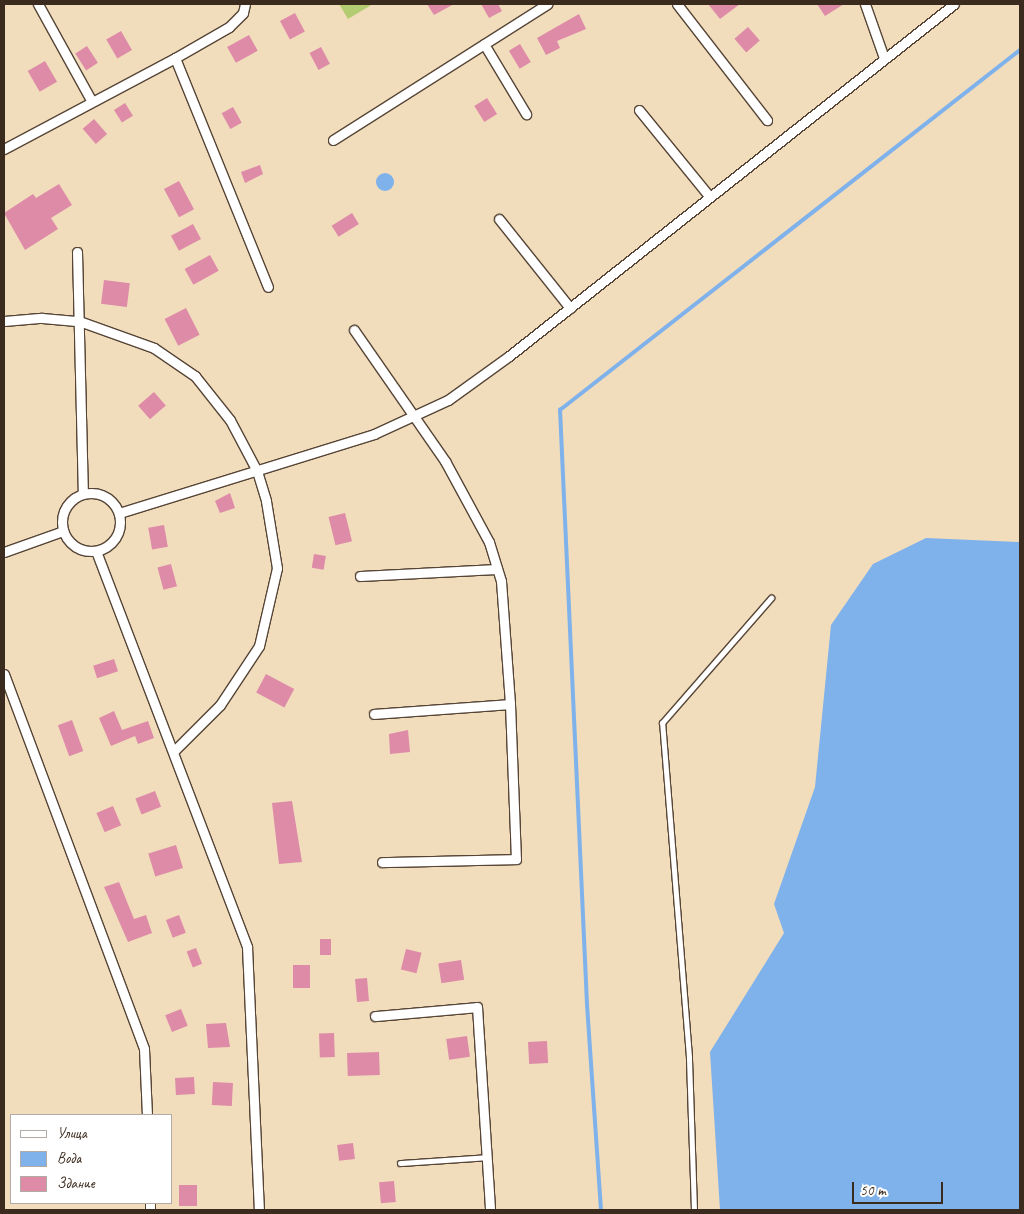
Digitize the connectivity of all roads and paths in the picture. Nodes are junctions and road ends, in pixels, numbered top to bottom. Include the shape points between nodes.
1 (38, 4) edge
2 (245, 4) edge
3 (547, 4) edge
4 (677, 4) edge
5 (865, 4) edge
6 (954, 4) edge
7 (484, 44) junction
8 (175, 58) junction
9 (884, 58) junction
10 (91, 100) junction
11 (639, 110) dead end
12 (526, 114) dead end
13 (767, 120) dead end
14 (333, 140) dead end
15 (4, 149) edge
16 (710, 197) junction
17 (499, 219) dead end
18 (77, 252) dead end
19 (268, 287) dead end
20 (570, 308) junction
21 (79, 320) junction
22 (4, 321) edge
23 (354, 330) dead end
24 (416, 416) junction
25 (256, 470) junction
26 (83, 494) junction
27 (119, 513) junction
28 (63, 531) junction
29 (96, 551) junction
30 (4, 552) edge
31 (497, 568) junction
32 (360, 576) dead end
33 (771, 598) dead end
34 (4, 674) edge
35 (510, 704) junction
36 (374, 714) dead end
37 (173, 752) junction
38 (382, 862) dead end
39 (375, 1016) dead end
40 (146, 1114) edge
41 (488, 1157) junction
42 (400, 1163) dead end
43 (259, 1210) edge
44 (490, 1210) edge
45 (694, 1210) edge

1 - 10 street
2 - 8 street via 243,13 229,27
3 - 7 street
4 - 13 street
5 - 9 street
6 - 9 street
7 - 12 street
7 - 14 street
8 - 10 street
8 - 19 street
9 - 16 street
10 - 15 street
11 - 16 street
16 - 20 street
17 - 20 street
18 - 21 street
20 - 24 street via 448,400
21 - 22 street
21 - 25 street via 154,348 195,376 230,420
21 - 26 street
23 - 24 street
24 - 25 street via 374,434
24 - 31 street via 489,542
25 - 27 street
25 - 37 street via 266,501 277,568 259,646 220,705
26 - 27 street via 98,493 111,500
26 - 28 street via 70,502 62,515
27 - 29 street via 120,529 111,544
28 - 29 street via 76,547
28 - 30 street
29 - 37 street
31 - 32 street
31 - 35 street via 501,581
33 - 45 lane via 662,723 689,1057
34 - 40 street via 144,1050
35 - 36 street
35 - 38 street via 516,859
37 - 43 street via 247,947
39 - 41 street via 477,1007
41 - 42 lane
41 - 44 street

